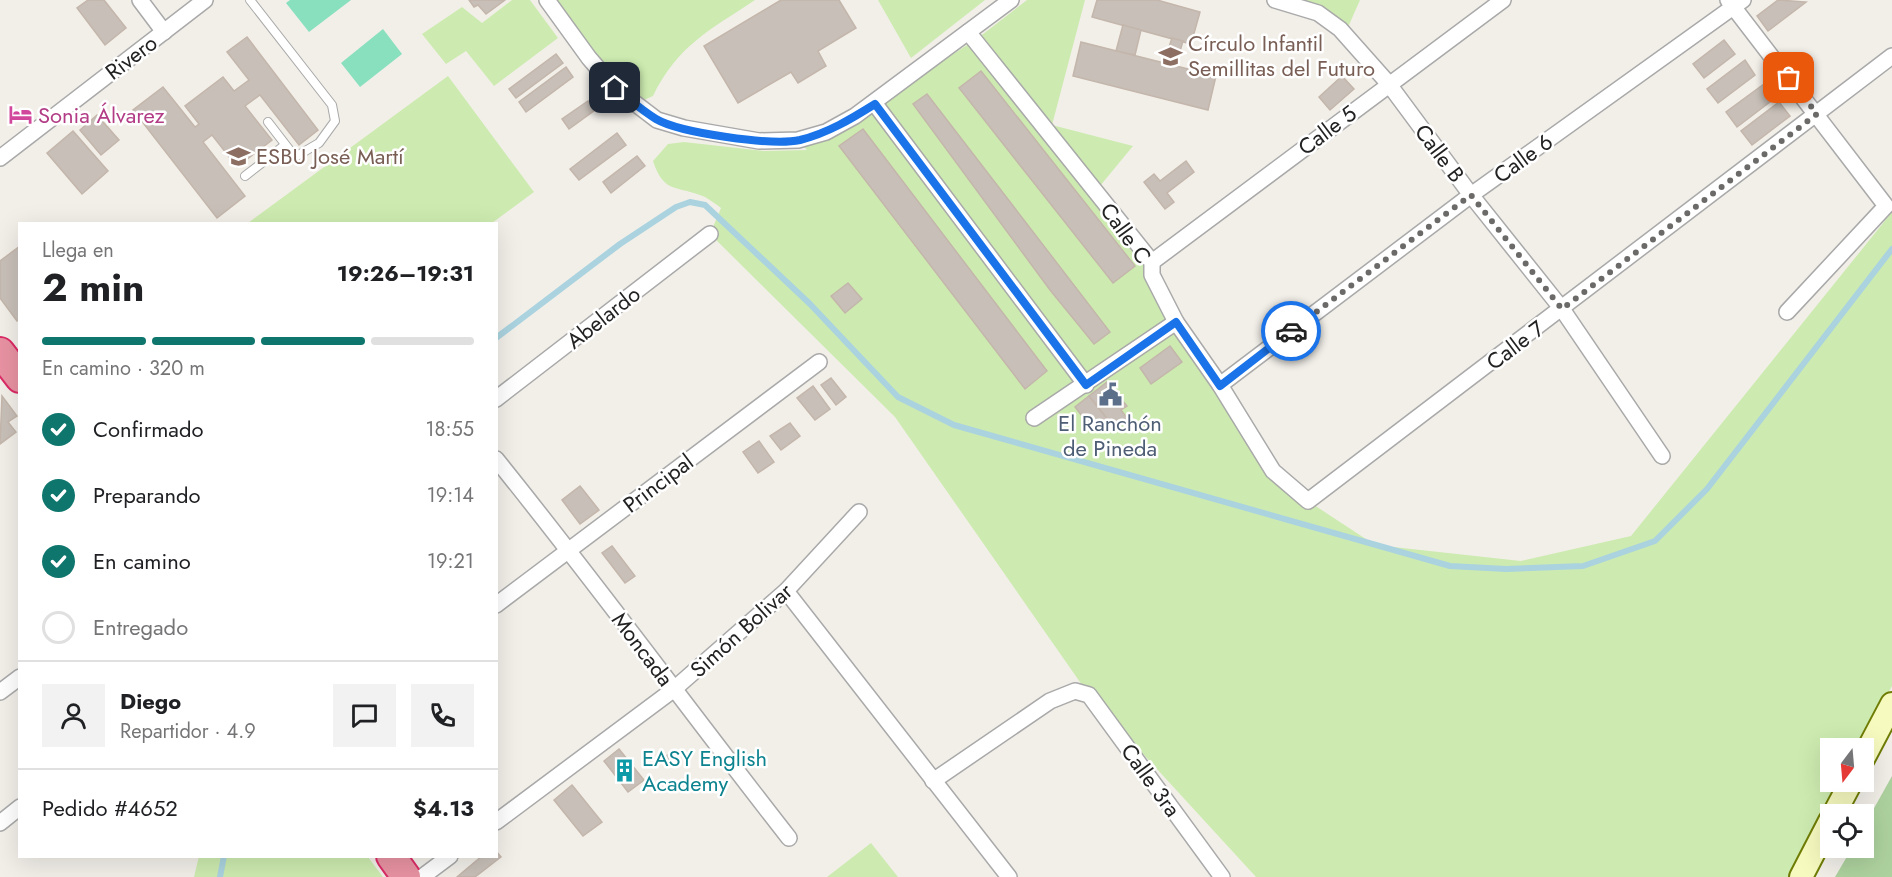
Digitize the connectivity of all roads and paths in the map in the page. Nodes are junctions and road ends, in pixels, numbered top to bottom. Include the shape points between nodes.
1 (140, 0) edge
2 (206, 0) edge
3 (250, 0) edge
4 (547, 0) edge
5 (1011, 0) edge
6 (1275, 0) edge
7 (1503, 0) edge
8 (1735, 2) edge
9 (164, 32) junction
10 (968, 32) junction
11 (1892, 57) edge
12 (1388, 83) junction
13 (875, 104) junction
14 (1817, 114) junction
15 (268, 123) dead end
16 (285, 145) junction
17 (0, 158) edge
18 (245, 176) dead end
19 (1471, 195) junction
20 (710, 234) dead end
21 (1152, 262) junction
22 (1562, 309) junction
23 (1787, 312) dead end
24 (1176, 322) junction
25 (1, 355) edge
26 (819, 363) dead end
27 (18, 376) edge
28 (1086, 385) junction
29 (1220, 386) junction
30 (498, 397) edge
31 (1034, 418) dead end
32 (1662, 456) dead end
33 (498, 461) edge
34 (1308, 501) joint
35 (859, 512) dead end
36 (569, 550) junction
37 (786, 591) junction
38 (498, 603) edge
39 (18, 678) edge
40 (673, 690) junction
41 (0, 692) edge
42 (1892, 704) edge
43 (1874, 738) edge
44 (933, 782) junction
45 (18, 809) edge
46 (498, 821) edge
47 (0, 823) edge
48 (789, 838) dead end
49 (1820, 840) edge
50 (392, 858) edge
51 (447, 858) edge
52 (405, 877) edge
53 (422, 877) edge
54 (1009, 877) edge
55 (1222, 877) edge
56 (1801, 877) edge

1 - 9 street
2 - 9 street, Rivero
3 - 16 lane via 332,105 335,121 319,143 295,158
4 - 13 street via 615,88 666,123 759,141 798,140 826,132
5 - 10 street
6 - 12 street, Calle B via 1318,13 1340,29
7 - 12 street, Calle 5
8 - 14 street
8 - 19 street, Calle 6
9 - 17 street, Rivero
10 - 13 street
10 - 21 street, Calle C
11 - 14 street, Calle 7
12 - 19 street, Calle B
12 - 21 street, Calle 5
13 - 28 street
14 - 22 street, Calle 7
14 - 23 street via 1886,206
15 - 16 lane
16 - 18 lane
19 - 22 street, Calle B
19 - 29 street, Calle 6
20 - 30 street, Abelardo
21 - 24 street, Calle C via 1152,275
22 - 32 street, Calle B
22 - 34 street, Calle 7
24 - 28 street
24 - 29 street, Calle C
25 - 27 highway
26 - 36 street, Principal
28 - 31 street
29 - 34 street, Calle C via 1273,471
33 - 36 street, Moncada
35 - 37 street, Simón Bolivar
36 - 38 street, Principal
36 - 40 street, Moncada
37 - 40 street, Simón Bolivar
37 - 44 street
39 - 41 street
40 - 46 street, Simón Bolivar
40 - 48 street, Moncada
42 - 43 street
44 - 54 street
44 - 55 street, Calle 3ra via 1050,701 1075,691 1089,695
45 - 47 street
49 - 56 street
50 - 52 highway
51 - 53 street

